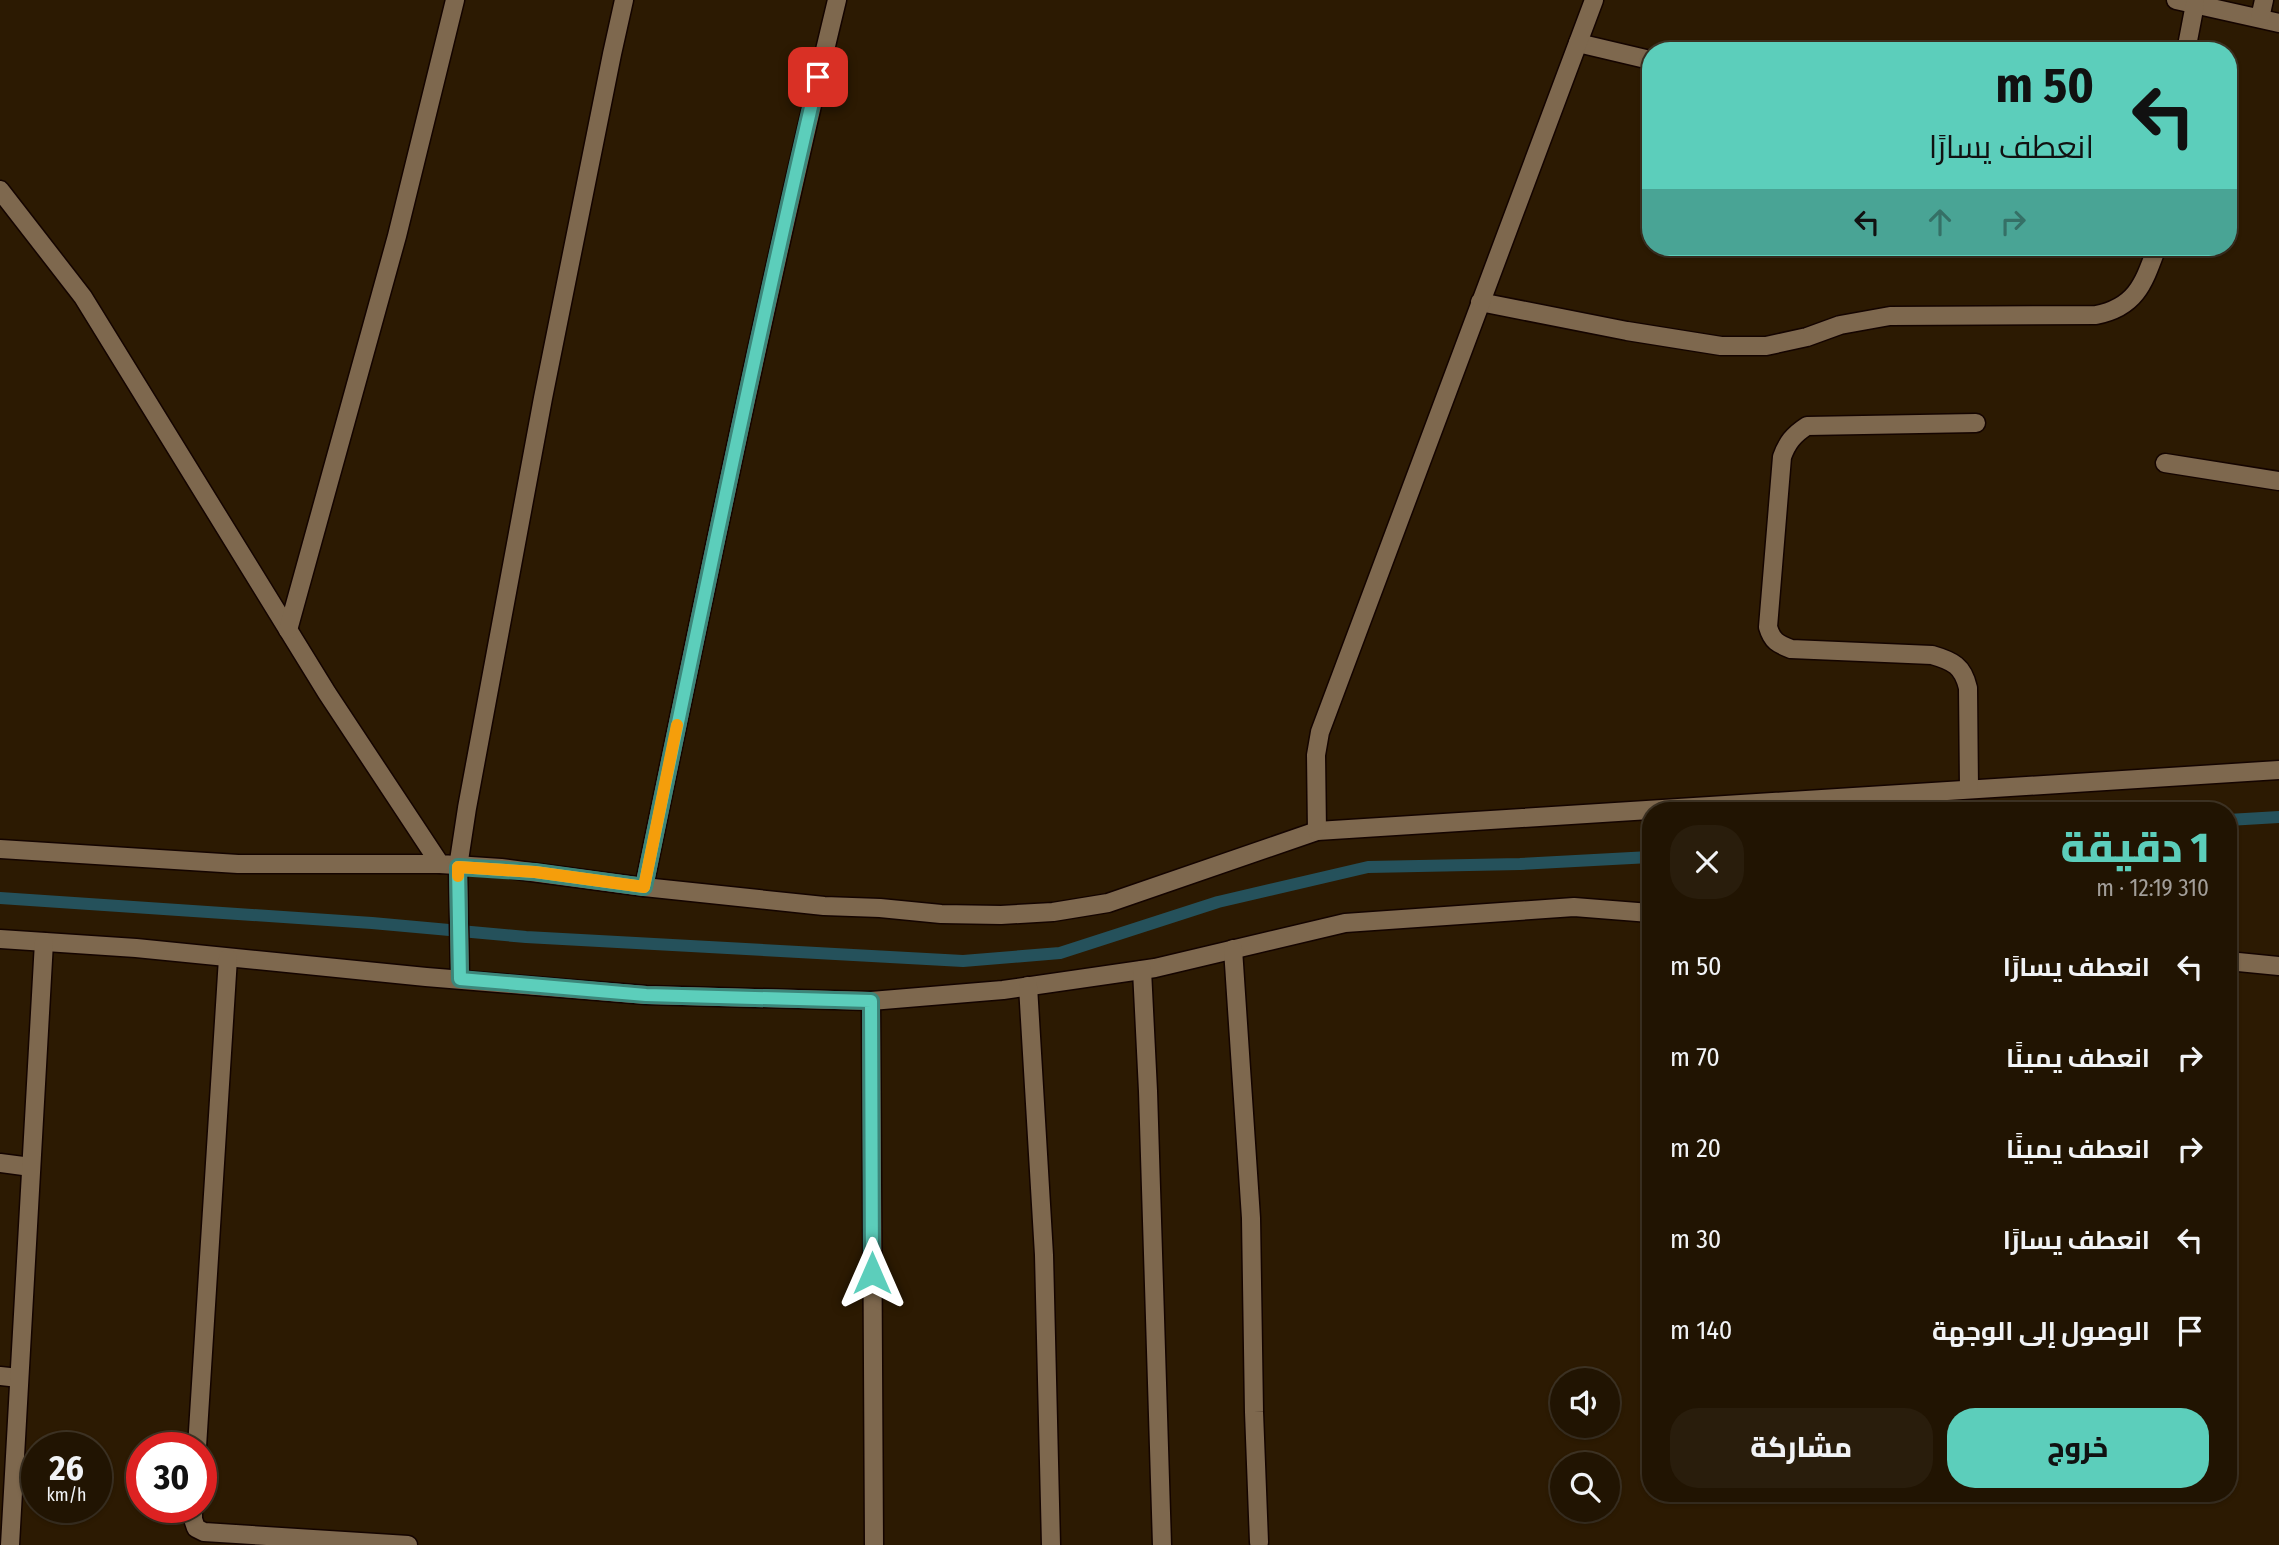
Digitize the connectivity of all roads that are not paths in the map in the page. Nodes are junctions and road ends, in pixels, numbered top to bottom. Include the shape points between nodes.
1 (455, 0) edge
2 (624, 0) edge
3 (837, 0) edge
4 (1594, 0) edge
5 (2176, 0) edge
6 (2264, 0) edge
7 (2195, 4) junction
8 (2260, 18) junction
9 (2279, 23) edge
10 (2188, 42) edge
11 (1578, 43) junction
12 (1642, 58) edge
13 (0, 190) edge
14 (2153, 256) edge
15 (1480, 302) junction
16 (1976, 423) dead end
17 (2165, 463) dead end
18 (2279, 481) edge
19 (288, 630) junction
20 (2279, 770) edge
21 (1969, 788) junction
22 (1757, 802) edge
23 (1642, 810) edge
24 (1317, 831) junction
25 (0, 849) edge
26 (449, 865) junction
27 (644, 887) junction
28 (1642, 912) edge
29 (0, 939) edge
30 (44, 942) junction
31 (1233, 949) junction
32 (228, 958) junction
33 (2237, 962) edge
34 (2279, 966) edge
35 (1142, 970) junction
36 (460, 979) junction
37 (1028, 986) junction
38 (871, 1001) junction
39 (0, 1163) edge
40 (31, 1167) junction
41 (0, 1376) edge
42 (19, 1378) junction
43 (198, 1432) edge
44 (194, 1523) edge
45 (1259, 1542) dead end
46 (10, 1545) edge
47 (408, 1545) edge
48 (874, 1545) edge
49 (1051, 1545) edge
50 (1162, 1545) edge

1 - 19 street via 397,236
2 - 26 street via 469,794
3 - 27 street via 793,181
4 - 11 street
5 - 7 street
6 - 8 street
7 - 8 street
7 - 10 street
8 - 9 street
11 - 12 street
11 - 15 street
13 - 19 street via 83,297
14 - 15 street via 2133,297 2112,312 1891,316 1766,346 1721,346
15 - 24 street via 1320,732
16 - 21 street via 1807,426 1796,433 1782,457 1768,627 1779,645 1791,649 1933,655 1959,667 1968,688
17 - 18 street
19 - 26 street
20 - 21 street
21 - 22 street
23 - 24 street
24 - 27 street via 1108,903 1053,912 941,915
25 - 26 street via 238,864
26 - 27 street
26 - 36 street via 458,902
28 - 31 street via 1574,907 1345,923
29 - 30 street
30 - 32 street
30 - 40 street
31 - 35 street
31 - 45 street via 1251,1218
32 - 36 street
32 - 43 street
33 - 34 street
35 - 37 street
35 - 50 street
36 - 38 street via 646,995
37 - 38 street
37 - 49 street via 1044,1255
38 - 48 street
39 - 40 street
40 - 42 street
41 - 42 street
42 - 46 street
44 - 47 street via 204,1532

